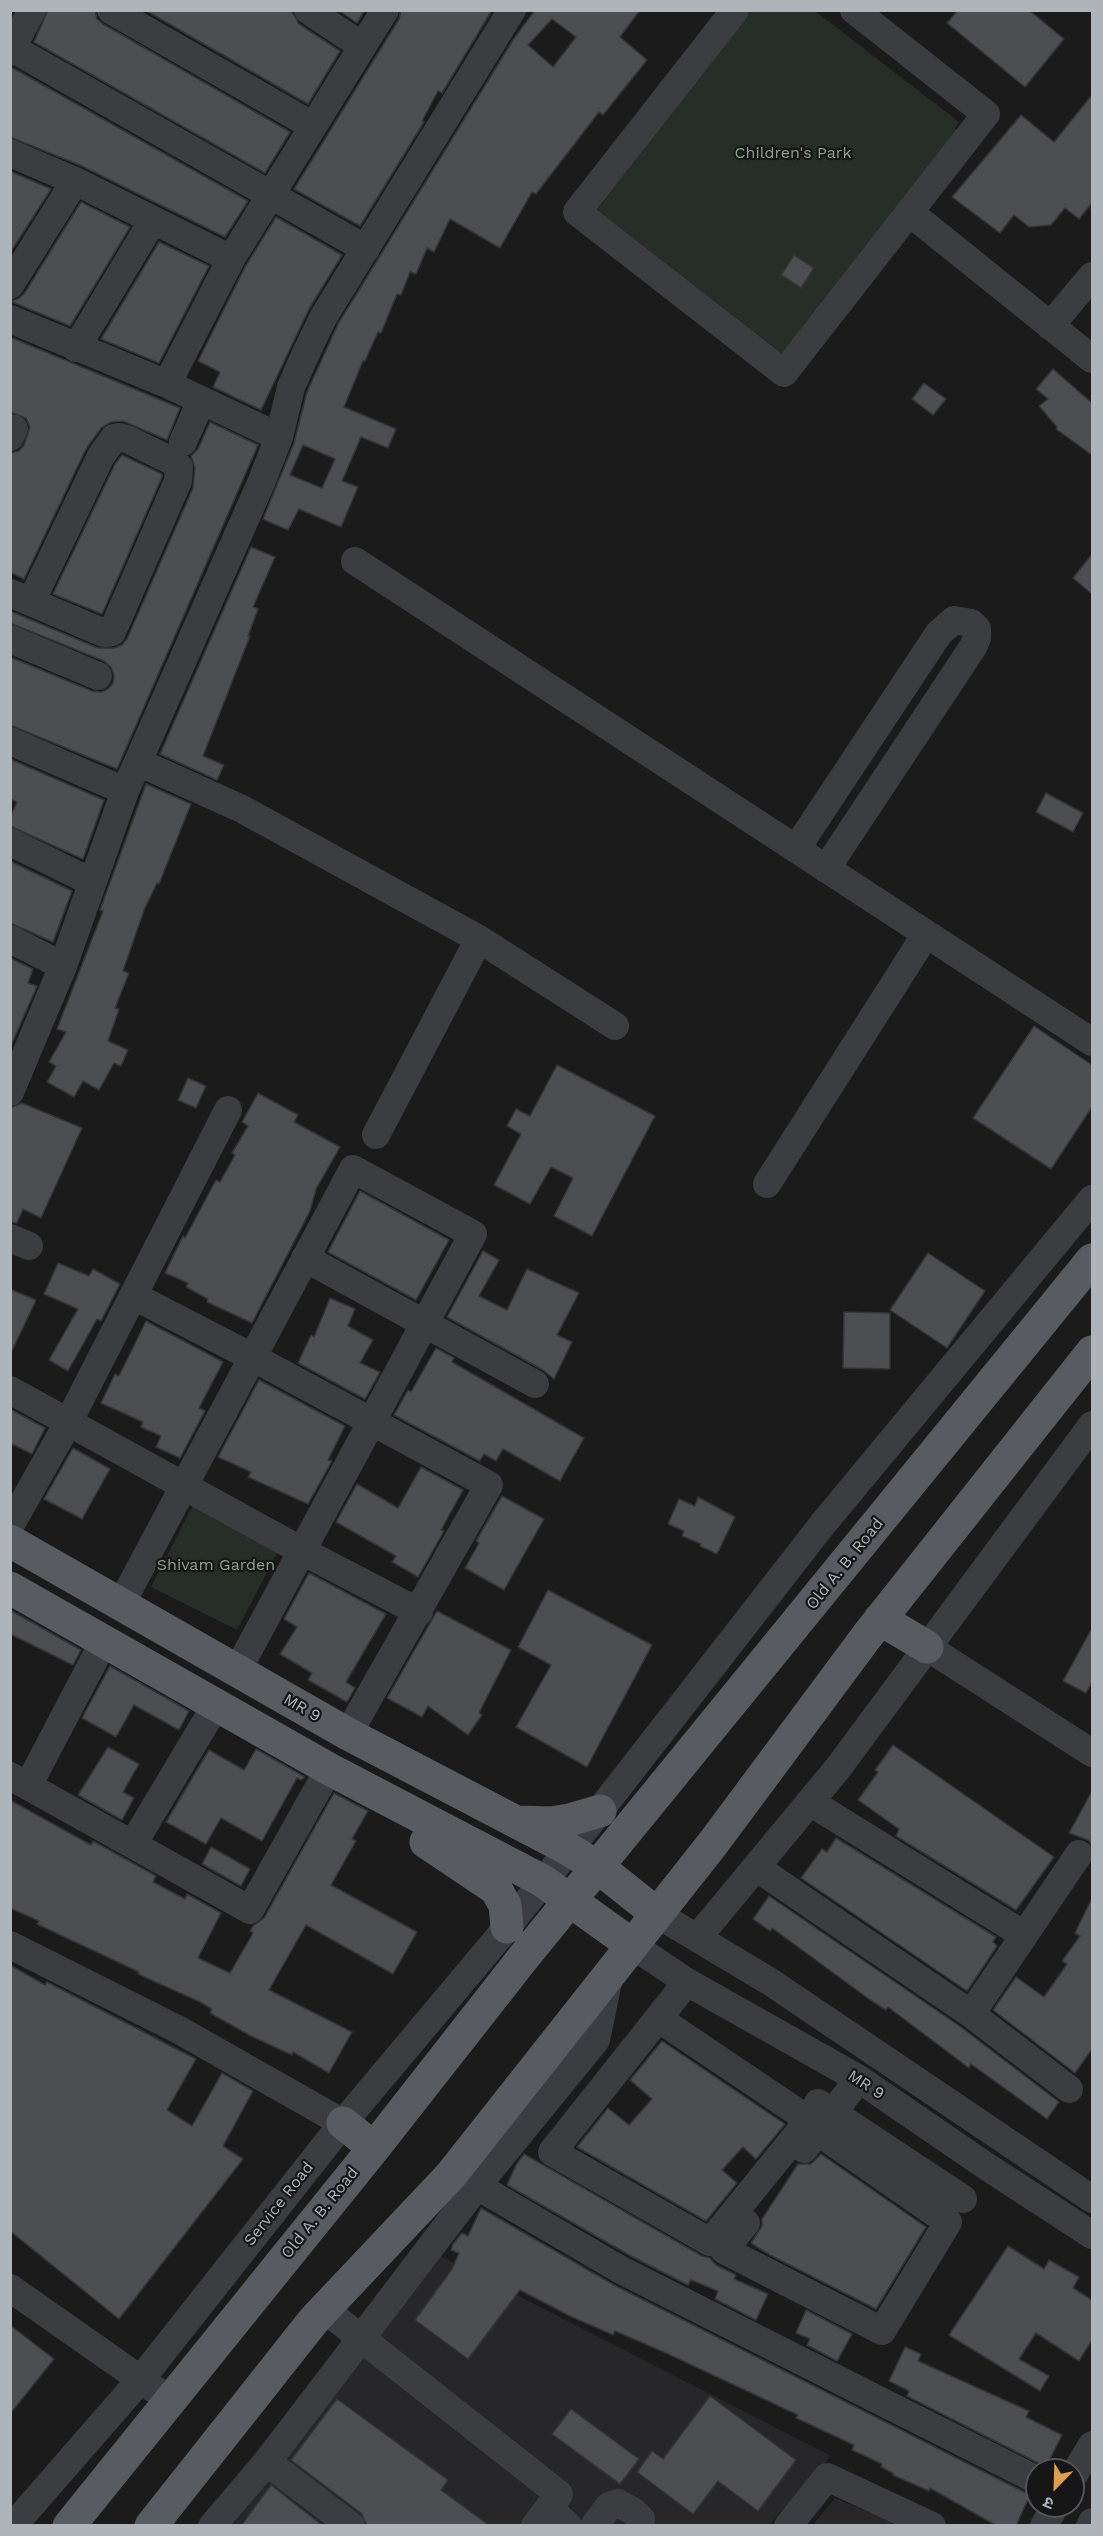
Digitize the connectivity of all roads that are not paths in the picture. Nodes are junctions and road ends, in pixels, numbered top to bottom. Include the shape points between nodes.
1 (32, 10) edge
2 (111, 10) edge
3 (308, 10) edge
4 (385, 10) edge
5 (512, 10) edge
6 (735, 10) edge
7 (854, 10) edge
8 (362, 46) junction
9 (11, 49) edge
10 (313, 126) junction
11 (10, 153) edge
12 (75, 181) junction
13 (270, 195) junction
14 (909, 212) junction
15 (153, 220) junction
16 (366, 249) junction
17 (231, 259) junction
18 (1092, 276) edge
19 (10, 285) edge
20 (10, 319) edge
21 (1050, 326) junction
22 (76, 348) junction
23 (1092, 359) edge
24 (167, 384) junction
25 (201, 401) junction
26 (10, 428) edge
27 (10, 437) edge
28 (279, 437) junction
29 (183, 442) dead end
30 (356, 561) dead end
31 (21, 597) edge
32 (10, 639) edge
33 (98, 676) dead end
34 (10, 741) edge
35 (138, 762) junction
36 (126, 791) junction
37 (10, 842) edge
38 (796, 849) junction
39 (826, 869) junction
40 (92, 882) junction
41 (926, 934) junction
42 (10, 939) edge
43 (480, 939) junction
44 (63, 966) junction
45 (615, 1026) dead end
46 (1092, 1042) edge
47 (19, 1046) edge
48 (10, 1092) edge
49 (228, 1110) dead end
50 (376, 1135) dead end
51 (767, 1184) dead end
52 (1092, 1200) edge
53 (305, 1258) junction
54 (1092, 1260) edge
55 (134, 1296) junction
56 (425, 1324) junction
57 (1092, 1352) edge
58 (252, 1357) junction
59 (535, 1384) dead end
60 (10, 1390) edge
61 (370, 1421) junction
62 (69, 1423) junction
63 (1092, 1425) edge
64 (185, 1486) junction
65 (10, 1526) edge
66 (10, 1541) edge
67 (302, 1551) junction
68 (10, 1588) edge
69 (121, 1604) junction
70 (419, 1612) junction
71 (880, 1619) junction
72 (104, 1641) junction
73 (927, 1647) junction
74 (237, 1671) junction
75 (216, 1705) junction
76 (348, 1734) junction
77 (1092, 1753) edge
78 (329, 1769) junction
79 (19, 1781) edge
80 (810, 1802) junction
81 (398, 1805) junction
82 (600, 1810) junction
83 (515, 1821) junction
84 (133, 1844) junction
85 (568, 1850) junction
86 (1079, 1854) dead end
87 (598, 1868) junction
88 (757, 1868) junction
89 (543, 1881) junction
90 (571, 1901) junction
91 (657, 1914) junction
92 (507, 1927) junction
93 (1024, 1935) junction
94 (698, 1937) junction
95 (10, 1945) edge
96 (632, 1945) junction
97 (687, 1982) junction
98 (664, 2013) junction
99 (971, 2014) junction
100 (859, 2079) junction
101 (1069, 2089) dead end
102 (825, 2122) junction
103 (343, 2123) junction
104 (374, 2148) junction
105 (986, 2166) junction
106 (464, 2181) junction
107 (1092, 2199) edge
108 (956, 2210) junction
109 (1092, 2235) edge
110 (10, 2288) edge
111 (324, 2309) junction
112 (361, 2338) junction
113 (141, 2379) junction
114 (170, 2401) junction
115 (1092, 2445) edge
116 (1084, 2458) edge
117 (267, 2462) junction
118 (1025, 2474) edge
119 (550, 2520) edge
120 (14, 2526) edge
121 (69, 2526) edge
122 (151, 2526) edge
123 (213, 2526) edge
124 (351, 2526) edge
125 (594, 2526) edge
126 (640, 2526) edge
127 (788, 2526) edge
128 (932, 2526) edge

1 - 9 street
2 - 10 street
3 - 8 street
4 - 8 street
5 - 16 street
6 - 14 street via 577,212 784,373
7 - 14 street via 986,114
8 - 10 street
9 - 13 street
10 - 13 street
11 - 12 street
12 - 15 street
12 - 19 street
13 - 16 street
13 - 17 street
14 - 21 street
15 - 17 street
15 - 22 street
16 - 28 street via 307,351 291,387
17 - 24 street
18 - 21 street
20 - 22 street
21 - 23 street
22 - 24 street
24 - 25 street
25 - 28 street
25 - 29 street
26 - 27 street via 14,429
28 - 35 street
30 - 38 street
31 - 31 street via 114,438 127,439 179,467 178,481 112,632 104,633
32 - 33 street
34 - 36 street
35 - 36 street
35 - 43 street via 242,809
36 - 40 street
37 - 40 street
38 - 39 street
38 - 39 street via 939,633 954,620 971,622 977,629 973,647
39 - 41 street
40 - 44 street
41 - 46 street
41 - 51 street
42 - 44 street
43 - 45 street
43 - 50 street
44 - 47 street
47 - 48 street
49 - 55 street
52 - 82 street, Service Road via 822,1525
53 - 56 street
53 - 56 street via 353,1169 473,1234
53 - 58 street
54 - 87 main road, Old A. B. Road
55 - 58 street
55 - 62 street
56 - 59 street
56 - 61 street
57 - 71 main road
58 - 61 street
58 - 64 street
60 - 62 street
61 - 67 street
61 - 70 street via 489,1485
62 - 64 street
62 - 65 street
63 - 73 street
64 - 67 street
64 - 69 street
66 - 69 main road, MR 9
67 - 70 street
67 - 74 street
68 - 72 main road
69 - 74 main road, MR 9
70 - 76 street
71 - 73 main road
71 - 91 main road
72 - 75 main road
72 - 79 street
73 - 77 street
73 - 80 street
74 - 76 main road, MR 9
75 - 78 main road
75 - 84 street
76 - 83 main road, MR 9
78 - 81 main road
78 - 84 street via 250,1910
79 - 84 street
80 - 88 street
80 - 93 street
81 - 89 main road
81 - 92 main road via 419,1838 496,1889 505,1905
82 - 83 main road via 551,1823
82 - 85 street, Service Road
83 - 85 main road, MR 9
85 - 87 main road, MR 9
85 - 89 street, Service Road
86 - 93 street
87 - 90 main road, Old A. B. Road
87 - 91 main road, MR 9
88 - 94 street
88 - 99 street
89 - 90 main road
89 - 92 street, Service Road
90 - 96 main road
90 - 104 main road, Old A. B. Road
91 - 94 street, MR 9
91 - 96 main road
92 - 103 street, Service Road
93 - 99 street
94 - 107 street, MR 9
95 - 103 street via 179,2030
96 - 97 street, MR 9
96 - 106 main road
97 - 98 street
97 - 100 street, MR 9
98 - 98 street via 552,2152 710,2242 809,2120
98 - 102 street
99 - 101 street
100 - 102 street
100 - 105 street, MR 9
102 - 108 street
102 - 108 street via 724,2250 882,2331
103 - 104 main road
103 - 113 street, Service Road
104 - 114 main road, Old A. B. Road
105 - 108 street
105 - 109 street, MR 9
106 - 111 main road
106 - 112 street
106 - 118 street via 621,2270
110 - 113 street
111 - 112 street
111 - 122 main road
112 - 117 street
112 - 119 street via 559,2494
113 - 114 street
113 - 120 street, Service Road
114 - 121 main road, Old A. B. Road
115 - 116 street
117 - 123 street
117 - 124 street
125 - 126 street via 609,2506 618,2503 641,2519
127 - 128 street via 827,2477

